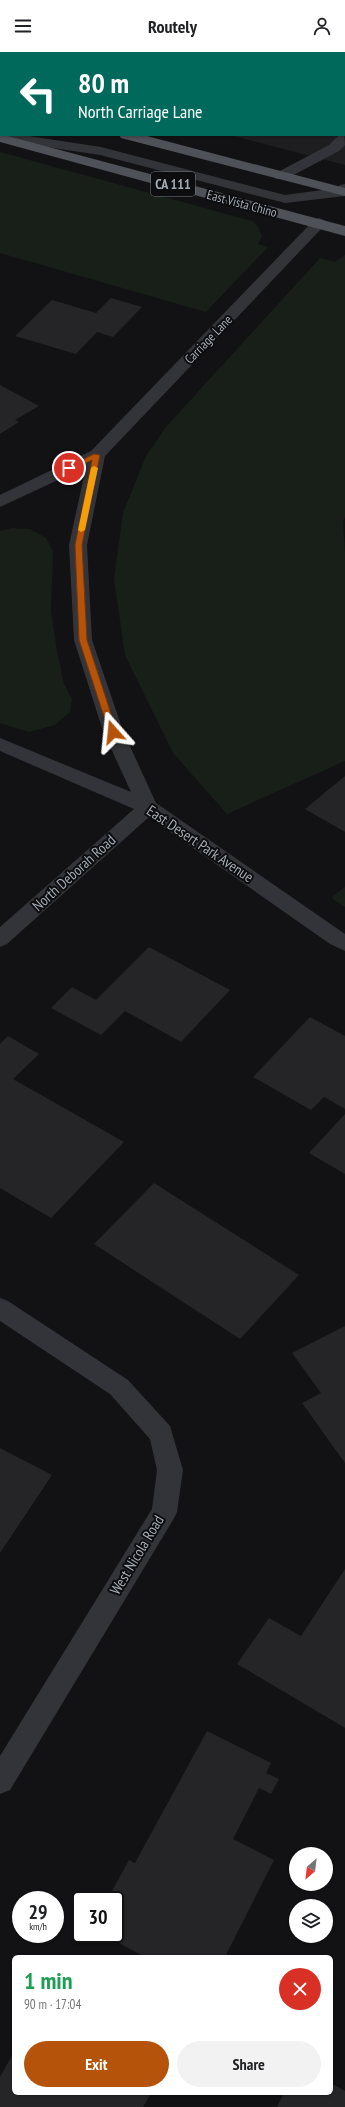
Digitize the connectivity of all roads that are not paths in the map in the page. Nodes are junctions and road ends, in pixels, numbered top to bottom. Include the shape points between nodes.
1 (130, 136) edge
2 (0, 137) edge
3 (345, 137) edge
4 (281, 176) junction
5 (344, 191) edge
6 (319, 223) junction
7 (345, 231) edge
8 (97, 455) junction
9 (0, 502) edge
10 (0, 744) edge
11 (148, 807) junction
12 (0, 939) edge
13 (345, 943) edge
14 (0, 1308) edge
15 (0, 1781) edge

1 - 4 main road, CA 111
2 - 5 street via 101,151 285,199
2 - 6 main road, East Vista Chino / CA 111
3 - 4 street via 334,148
4 - 5 main road, CA 111
6 - 7 main road, East Vista Chino / CA 111
6 - 8 street, Carriage Lane
8 - 9 street
8 - 11 street via 78,545 83,640 113,732
10 - 11 street, East Desert Park Avenue
11 - 12 street, North Deborah Road
11 - 13 street, East Desert Park Avenue
14 - 15 street, West Nicola Road via 119,1387 161,1434 170,1470 164,1512

